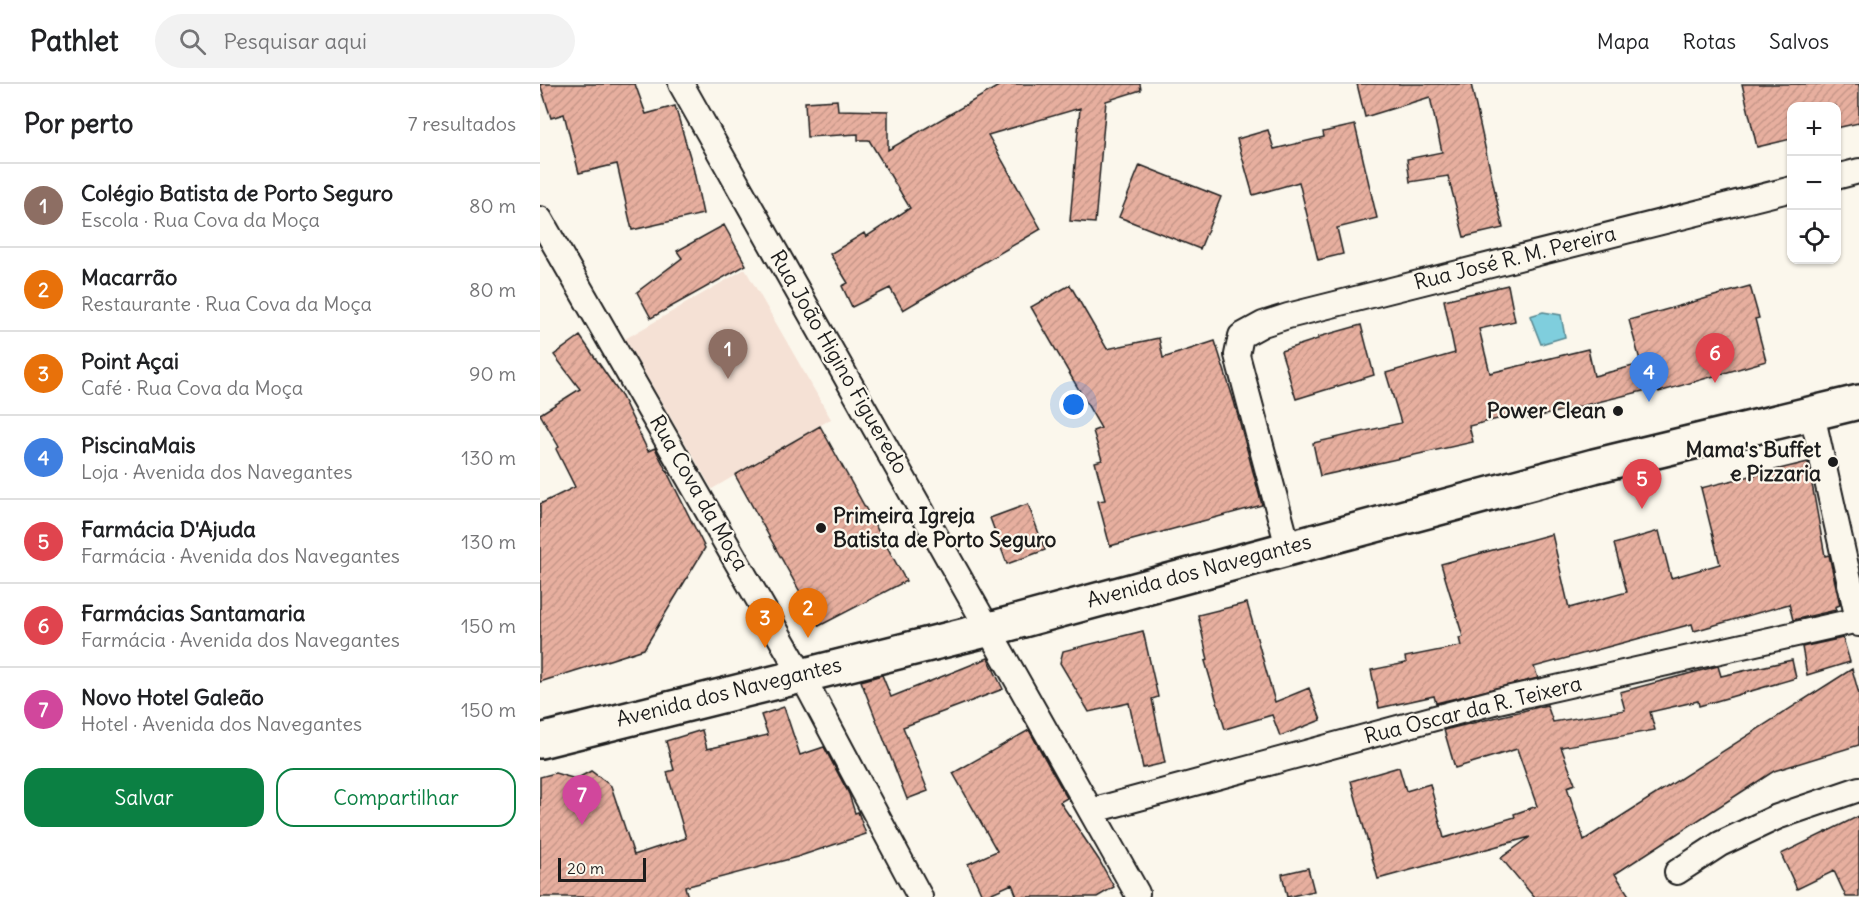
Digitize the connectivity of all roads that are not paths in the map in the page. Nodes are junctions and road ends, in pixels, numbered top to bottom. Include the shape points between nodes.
1 (681, 84) edge
2 (1859, 171) edge
3 (1841, 176) edge
4 (1787, 190) edge
5 (543, 232) edge
6 (1859, 402) edge
7 (1812, 414) junction
8 (1288, 547) junction
9 (1858, 622) edge
10 (990, 629) junction
11 (801, 674) junction
12 (540, 741) edge
13 (1859, 789) edge
14 (1091, 810) junction
15 (1677, 872) dead end
16 (1137, 893) dead end
17 (920, 897) edge

1 - 10 street, Rua João Higino Figueredo
2 - 3 street
4 - 8 street, Rua José R. M. Pereira via 1288,316 1241,336 1238,356
5 - 11 street, Rua Cova da Moça
6 - 7 main road, Avenida dos Navegantes
7 - 8 main road, Avenida dos Navegantes via 1594,466
7 - 9 street
8 - 10 main road, Avenida dos Navegantes
9 - 14 street, Rua Oscar da R. Teixera via 1498,700
10 - 11 main road, Avenida dos Navegantes
10 - 14 street, Rua João Higino Figueredo
11 - 12 main road, Avenida dos Navegantes
11 - 17 street, Rua Cova da Moça
13 - 15 street via 1777,817 1720,844
14 - 16 street, Rua João Higino Figueredo

